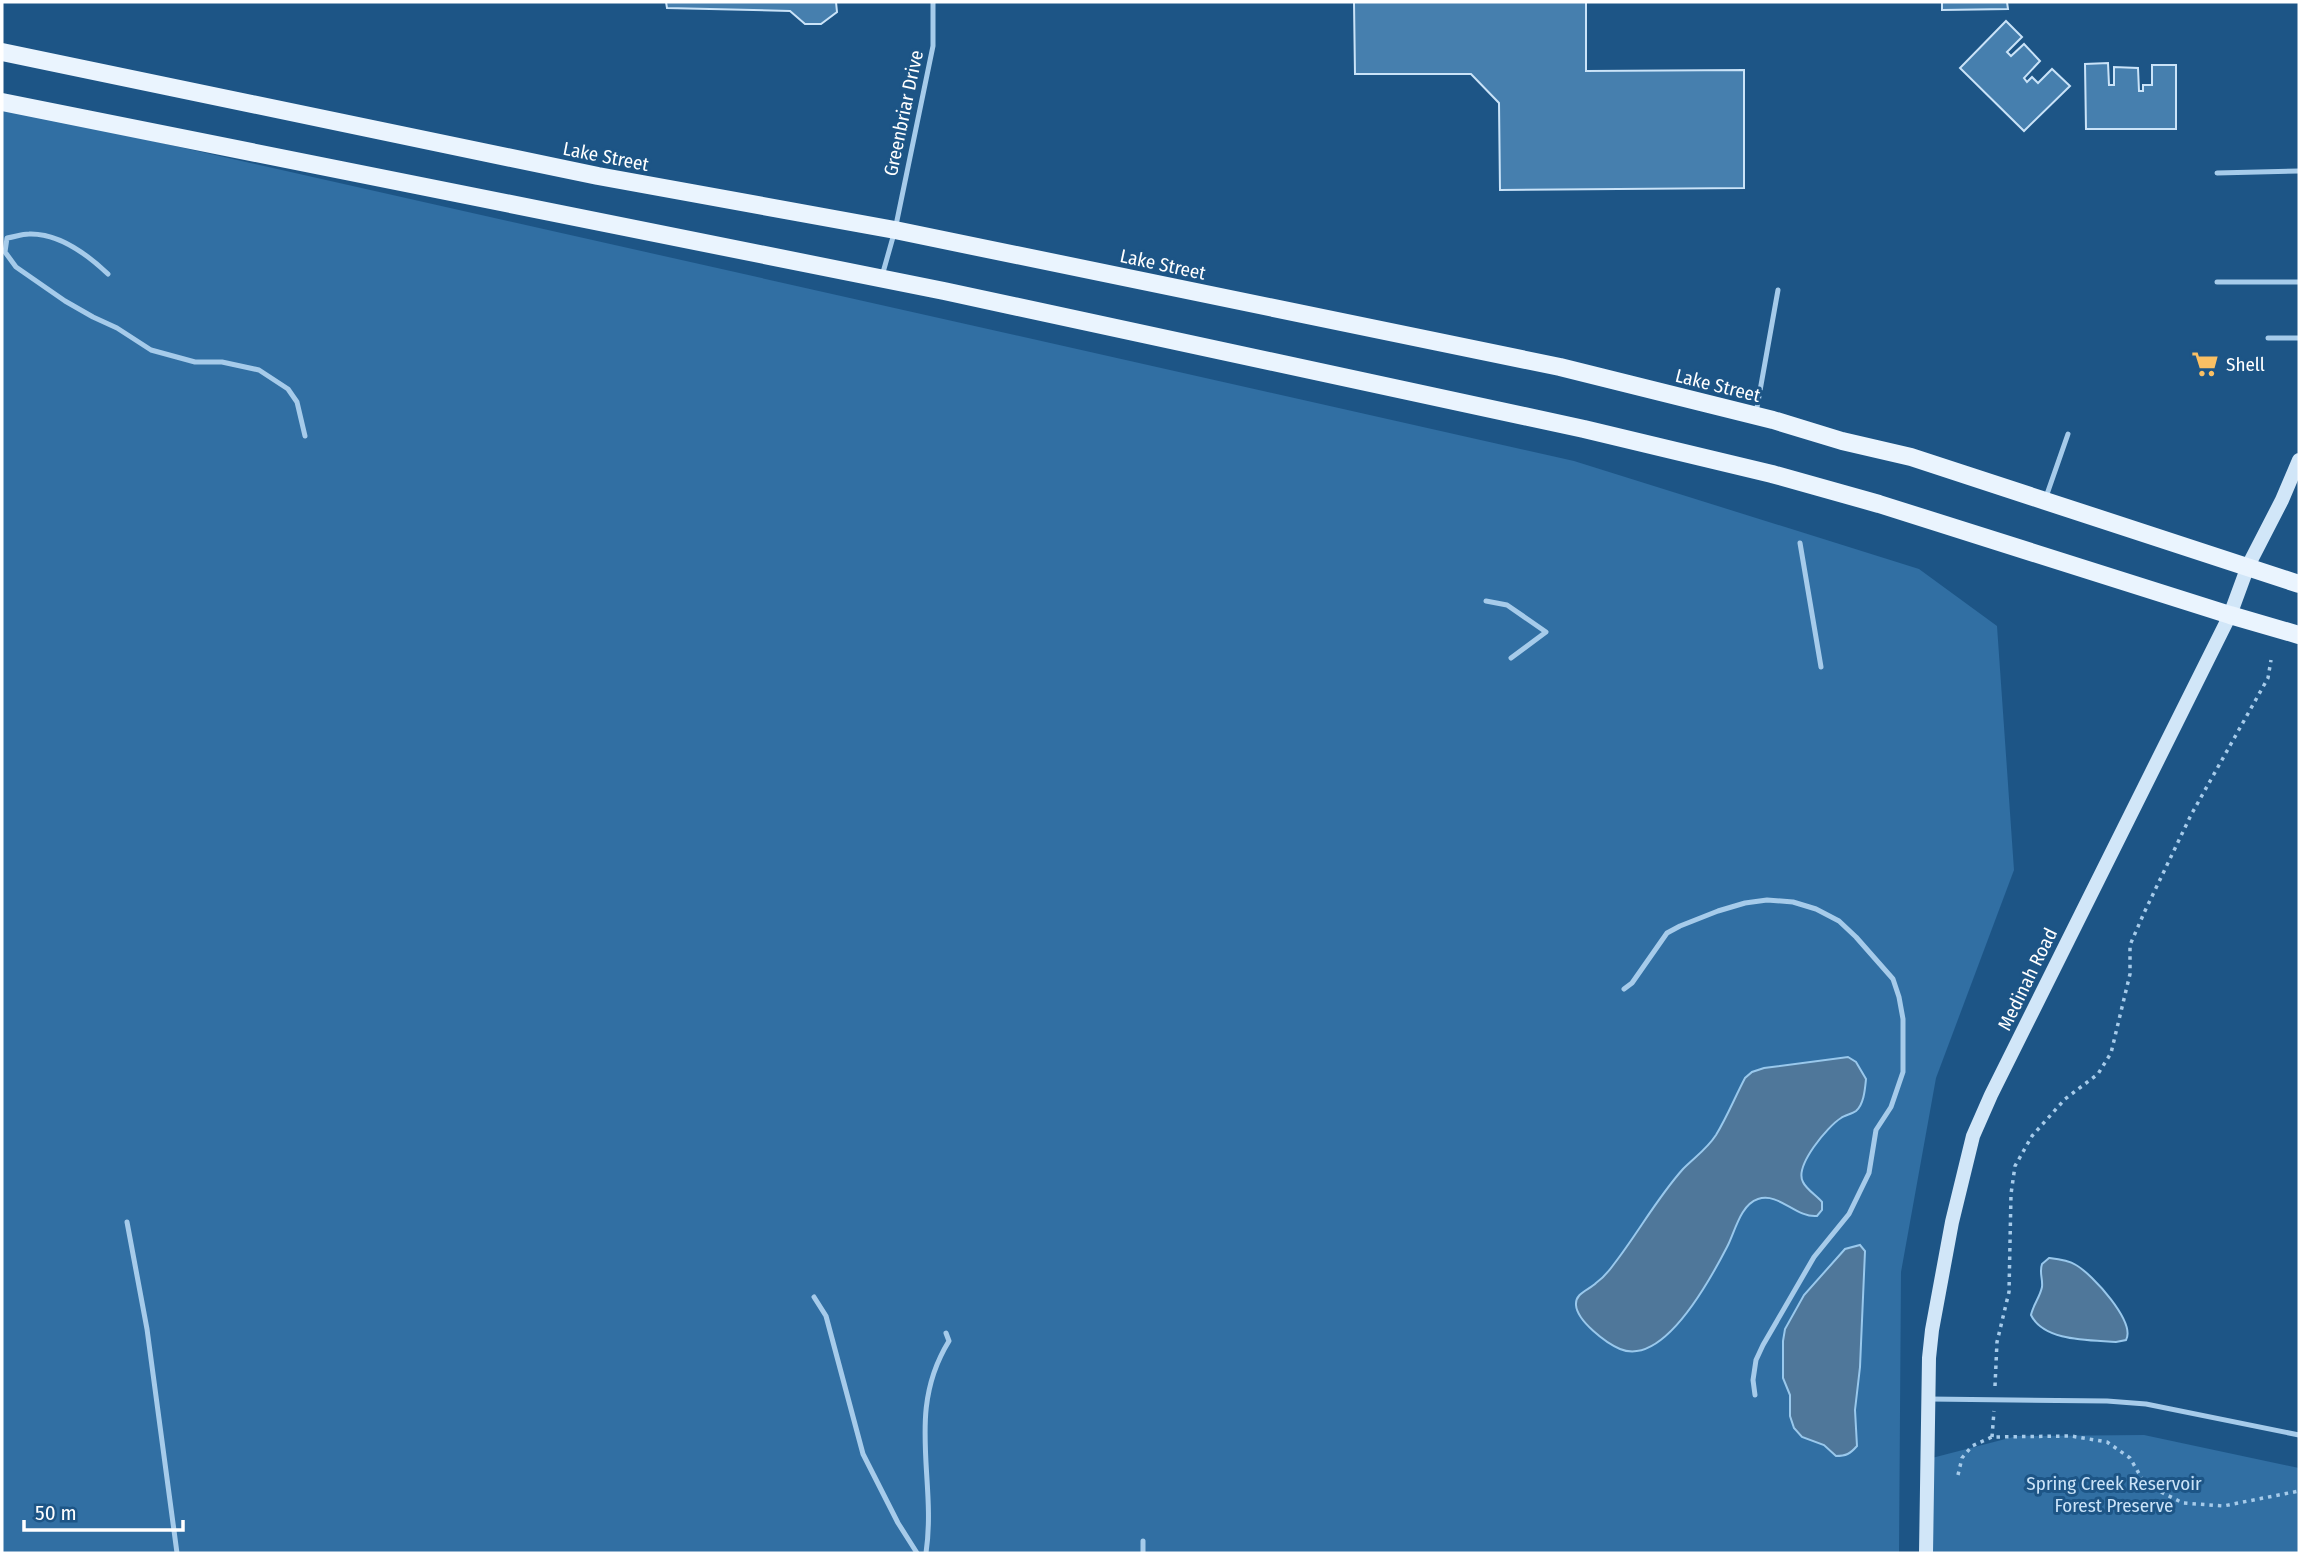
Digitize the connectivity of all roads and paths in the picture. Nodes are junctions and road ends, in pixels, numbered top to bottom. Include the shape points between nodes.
1 (933, 2) edge
2 (2, 52) edge
3 (2, 102) edge
4 (2299, 172) edge
5 (2217, 173) dead end
6 (895, 230) junction
7 (108, 274) dead end
8 (881, 279) junction
9 (2217, 282) dead end
10 (2299, 282) edge
11 (1778, 290) dead end
12 (2268, 338) dead end
13 (2299, 338) edge
14 (1755, 416) junction
15 (2068, 434) dead end
16 (304, 436) dead end
17 (2299, 460) edge
18 (2045, 500) junction
19 (1800, 543) dead end
20 (2248, 566) junction
21 (2299, 584) edge
22 (1486, 601) dead end
23 (2230, 615) junction
24 (2299, 635) edge
25 (1511, 658) dead end
26 (2272, 660) dead end
27 (1821, 667) dead end
28 (1625, 989) dead end
29 (127, 1222) dead end
30 (814, 1297) dead end
31 (946, 1333) dead end
32 (1755, 1395) dead end
33 (1929, 1399) junction
34 (1994, 1400) junction
35 (2299, 1435) edge
36 (1992, 1437) junction
37 (1958, 1475) dead end
38 (2299, 1491) edge
39 (1143, 1541) dead end
40 (177, 1553) edge
41 (917, 1553) edge
42 (926, 1553) edge
43 (1143, 1553) edge
44 (1927, 1553) edge

1 - 6 lane, Greenbriar Drive via 933,46
2 - 6 main road, Lake Street via 598,176
3 - 8 main road
4 - 5 lane
6 - 8 lane, Greenbriar Drive
6 - 14 main road, Lake Street via 1560,367
7 - 16 lane via 91,258 47,236 7,238 5,252 16,267 65,301 151,349 195,362 259,370 288,389 297,402
8 - 23 main road via 1758,470
9 - 10 lane
11 - 14 lane
12 - 13 lane
14 - 18 main road, Lake Street via 1911,457
15 - 18 lane
17 - 20 main road, Medinah Road
18 - 20 main road, Lake Street
19 - 27 lane
20 - 21 main road, Lake Street
20 - 23 main road, Medinah Road
22 - 25 lane via 1507,605 1546,632
23 - 24 main road
23 - 33 main road, Medinah Road via 1973,1136 1932,1330
26 - 34 path via 2268,678 2191,815 2130,945 2130,974 2111,1053 2098,1074 2065,1098 2032,1136 2015,1166 2009,1292 1997,1342
28 - 32 lane via 1667,933 1718,911 1767,900 1793,902 1839,921 1893,979 1899,997 1903,1072 1891,1107 1876,1130 1869,1173 1849,1214 1814,1257 1763,1345 1756,1360
29 - 40 lane via 147,1329
30 - 41 lane via 828,1323 863,1454
31 - 42 lane via 949,1341 933,1372 927,1397 923,1438 929,1514
33 - 34 lane
33 - 44 main road, Medinah Road
34 - 35 lane via 2146,1404
34 - 36 path
36 - 37 path via 1972,1446 1962,1458
36 - 38 path via 2071,1436 2107,1442 2130,1458 2145,1484 2183,1503 2223,1506
39 - 43 lane

